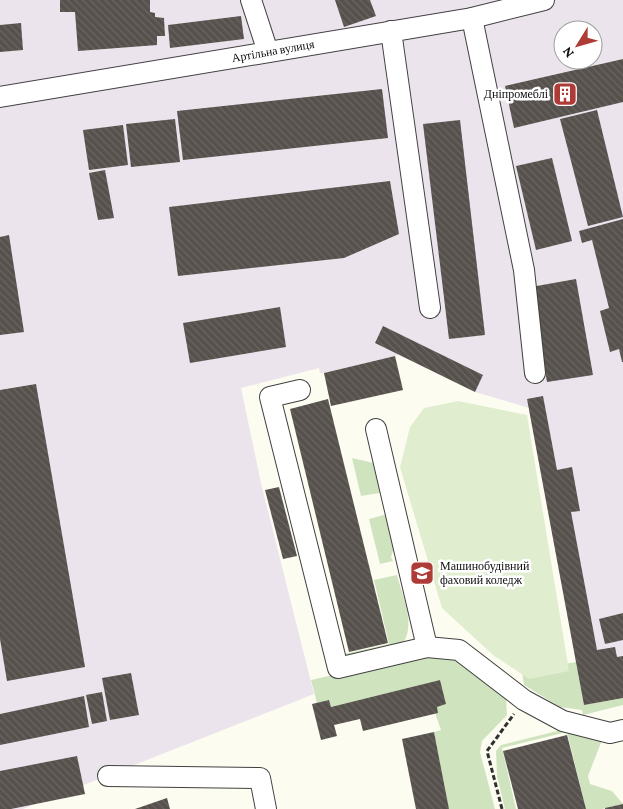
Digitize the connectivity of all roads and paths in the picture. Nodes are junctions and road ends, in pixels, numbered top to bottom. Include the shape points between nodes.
1 (251, 0) edge
2 (544, 0) edge
3 (472, 18) junction
4 (391, 31) junction
5 (268, 52) junction
6 (0, 97) edge
7 (430, 308) dead end
8 (535, 373) dead end
9 (300, 390) dead end
10 (376, 428) dead end
11 (427, 646) junction
12 (524, 700) junction
13 (623, 730) edge
14 (108, 776) dead end
15 (266, 809) edge
16 (502, 809) edge

1 - 5 street
2 - 3 street, Артільна вулиця
3 - 4 street, Артільна вулиця
3 - 8 street via 524,270
4 - 5 street, Артільна вулиця
4 - 7 street
5 - 6 street, Артільна вулиця
9 - 11 street via 270,397 338,668
10 - 11 street
11 - 12 street via 459,650
12 - 13 street via 563,721 610,733
12 - 16 path via 487,751
14 - 15 street via 260,778

